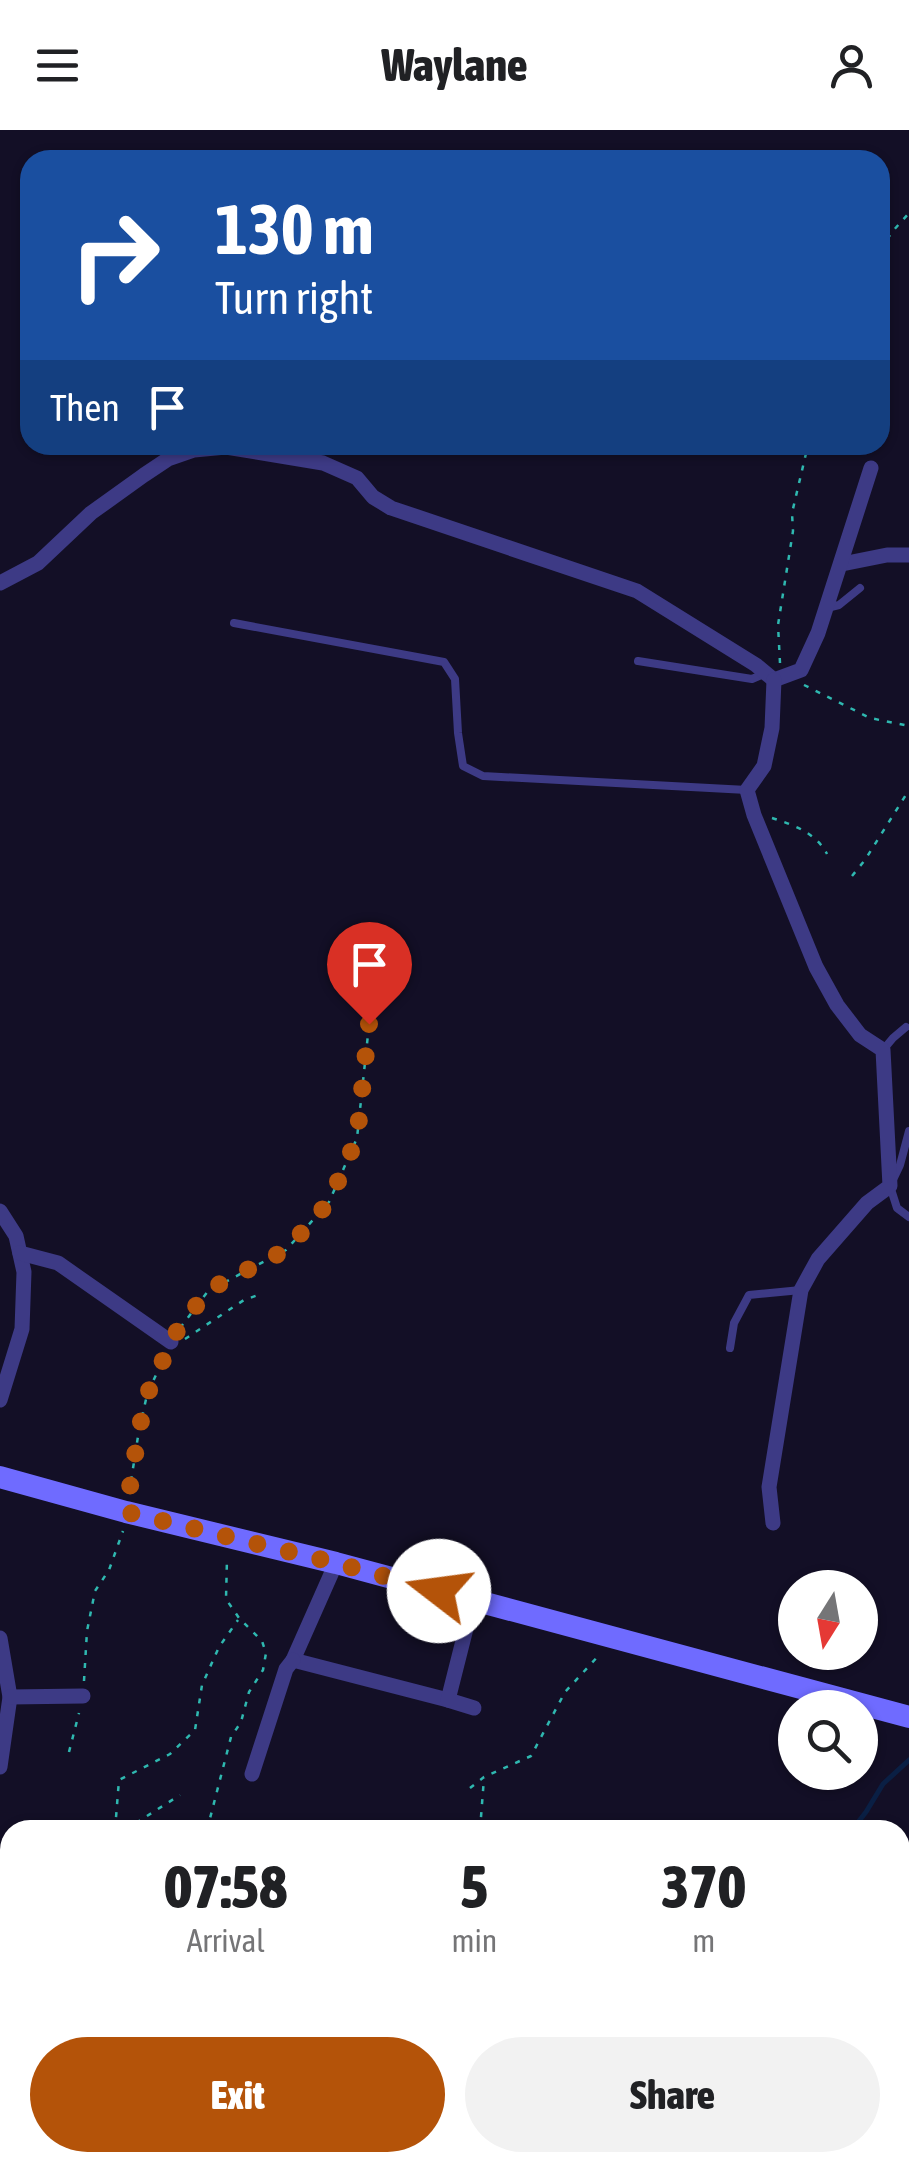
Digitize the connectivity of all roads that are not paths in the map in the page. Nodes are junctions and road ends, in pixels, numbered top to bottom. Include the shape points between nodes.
1 (180, 455) edge
2 (272, 455) edge
3 (871, 468) dead end
4 (909, 555) edge
5 (842, 564) junction
6 (0, 583) edge
7 (860, 588) dead end
8 (827, 608) junction
9 (234, 623) dead end
10 (638, 661) dead end
11 (770, 676) junction
12 (746, 790) junction
13 (906, 1027) dead end
14 (883, 1050) junction
15 (909, 1131) edge
16 (890, 1186) junction
17 (0, 1211) edge
18 (909, 1217) edge
19 (20, 1253) junction
20 (801, 1290) junction
21 (0, 1337) edge
22 (172, 1342) road end
23 (18, 1343) junction
24 (730, 1348) dead end
25 (0, 1400) edge
26 (0, 1476) edge
27 (772, 1523) dead end
28 (336, 1563) junction
29 (473, 1601) junction
30 (0, 1638) edge
31 (293, 1660) junction
32 (84, 1696) road end
33 (10, 1697) junction
34 (448, 1700) junction
35 (474, 1708) dead end
36 (909, 1717) edge
37 (0, 1767) edge
38 (252, 1774) dead end

1 - 6 street via 91,513 38,563
2 - 11 street via 323,464 356,478 391,508 637,591
3 - 5 street
4 - 5 street
5 - 8 street
7 - 8 lane
8 - 11 street via 801,670
9 - 12 lane via 444,662 456,679 464,766 483,776
10 - 11 lane via 752,679
11 - 12 street via 772,728 764,766
12 - 14 street via 816,967 860,1035
13 - 14 lane
14 - 16 street
15 - 16 lane
16 - 18 lane
16 - 20 street via 818,1259
17 - 19 street
19 - 22 street via 58,1263
19 - 23 street
20 - 24 lane via 749,1295
20 - 27 street via 769,1487
21 - 23 street
23 - 25 street
26 - 28 street
28 - 29 street
28 - 31 street
29 - 34 street
29 - 36 street
30 - 33 street
31 - 34 street
31 - 38 street
32 - 33 street
33 - 37 street
34 - 35 street

